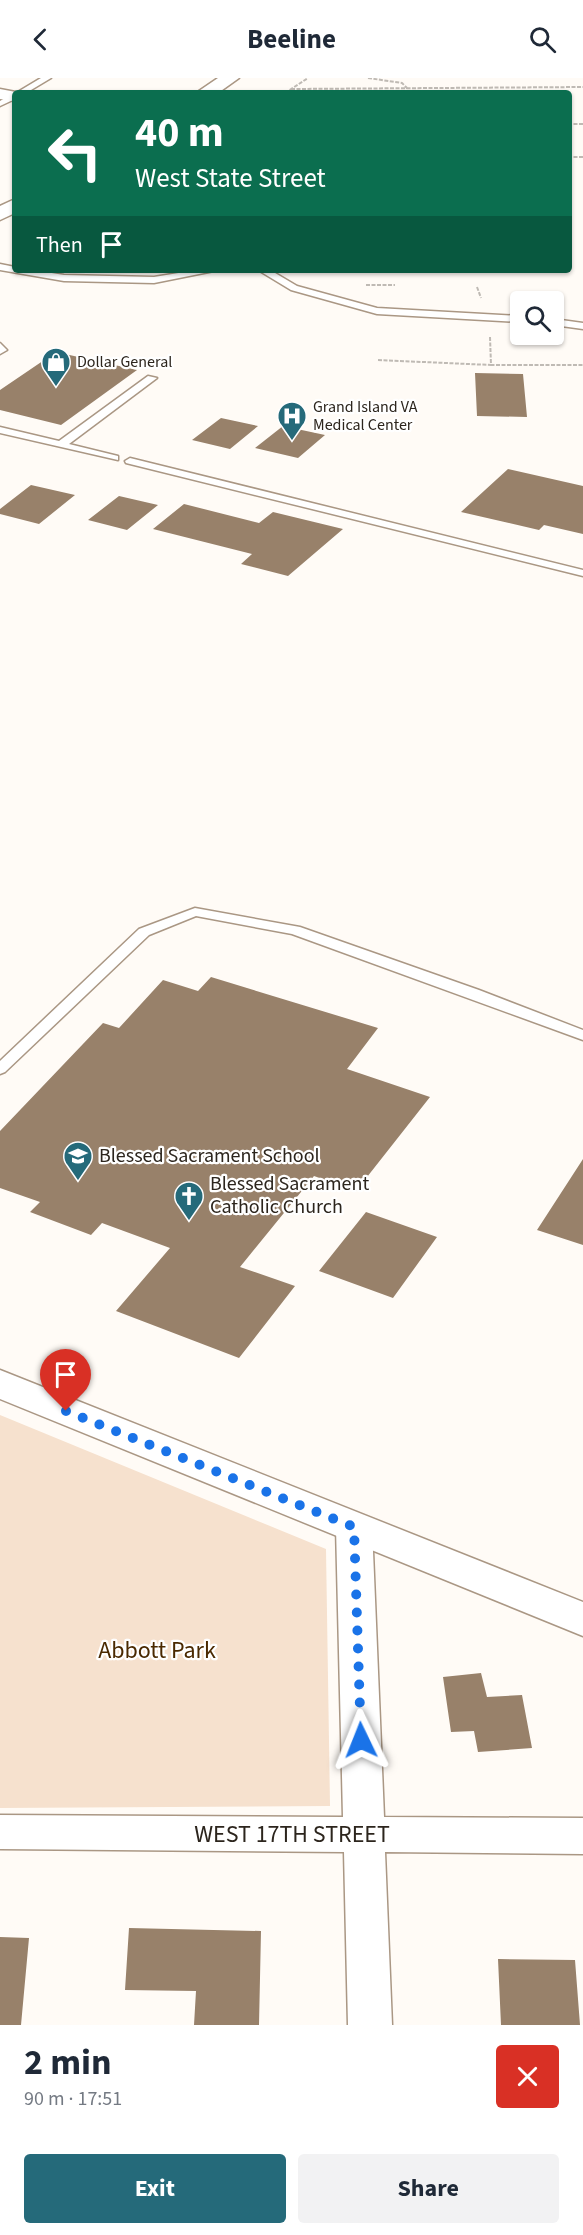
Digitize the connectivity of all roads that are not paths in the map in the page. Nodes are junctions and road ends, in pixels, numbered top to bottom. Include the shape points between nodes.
1 (47, 78) edge
2 (223, 79) edge
3 (23, 90) edge
4 (209, 90) edge
5 (34, 273) edge
6 (196, 273) edge
7 (268, 273) edge
8 (510, 318) edge
9 (564, 323) edge
10 (583, 326) edge
11 (0, 346) edge
12 (0, 351) edge
13 (152, 378) dead end
14 (0, 430) edge
15 (61, 445) junction
16 (114, 458) dead end
17 (130, 461) dead end
18 (583, 573) edge
19 (583, 1035) edge
20 (0, 1069) edge
21 (0, 1384) edge
22 (354, 1527) junction
23 (583, 1620) edge
24 (0, 1832) edge
25 (364, 1835) junction
26 (583, 1836) edge
27 (370, 2025) edge

1 - 3 lane
2 - 4 street
5 - 6 lane via 64,278 154,280
7 - 8 lane via 294,288 377,311
9 - 10 lane
11 - 12 lane
13 - 15 lane
14 - 15 lane
15 - 16 lane
17 - 18 lane
19 - 20 lane via 295,930 195,912 144,932
21 - 22 street
22 - 23 street
22 - 25 street
24 - 25 street, WEST 17TH STREET
25 - 26 street, WEST 17TH STREET
25 - 27 street

